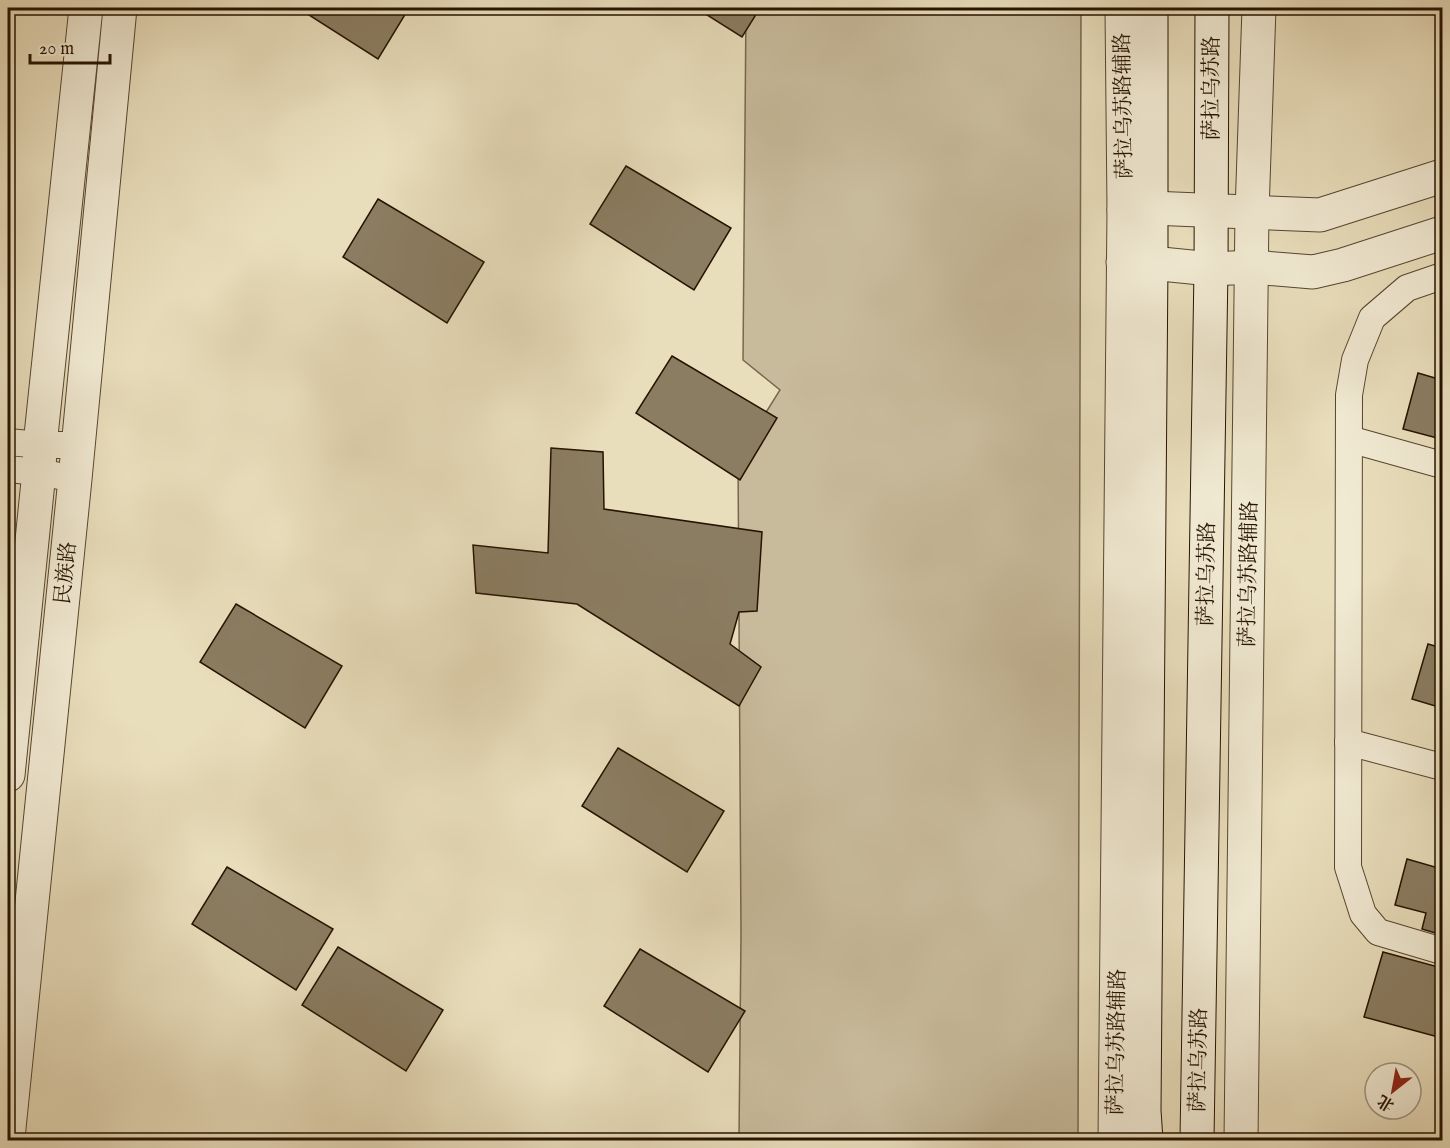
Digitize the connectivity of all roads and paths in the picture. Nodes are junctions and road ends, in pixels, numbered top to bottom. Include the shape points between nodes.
1 (86, 8) edge
2 (120, 8) edge
3 (1122, 8) edge
4 (1151, 8) edge
5 (1212, 8) edge
6 (1259, 8) edge
7 (1443, 176) edge
8 (1138, 209) junction
9 (1211, 212) junction
10 (1252, 212) junction
11 (1443, 233) edge
12 (1137, 262) junction
13 (1252, 267) junction
14 (1211, 269) junction
15 (1443, 276) edge
16 (1349, 439) junction
17 (8, 442) edge
18 (77, 445) junction
19 (40, 458) junction
20 (1443, 465) edge
21 (8, 469) edge
22 (75, 479) junction
23 (1348, 742) junction
24 (1443, 767) edge
25 (8, 775) edge
26 (1443, 951) edge
27 (8, 1138) edge
28 (1115, 1140) edge
29 (1146, 1140) edge
30 (1197, 1140) edge
31 (1241, 1140) edge

1 - 19 street, 民族路
2 - 18 street, 民族路
3 - 8 street, 萨拉乌苏路辅路
4 - 8 street
5 - 9 street, 萨拉乌苏路
6 - 10 street, 萨拉乌苏路辅路
7 - 10 street via 1320,215
8 - 9 street
8 - 12 street
9 - 10 street
9 - 14 street, 萨拉乌苏路
10 - 13 street, 萨拉乌苏路辅路
11 - 13 street via 1313,272
12 - 14 street
12 - 28 street, 萨拉乌苏路辅路
12 - 29 street
13 - 14 street
13 - 31 street, 萨拉乌苏路辅路
14 - 30 street, 萨拉乌苏路
15 - 16 street via 1407,288 1372,318 1355,360 1349,395
16 - 20 street
16 - 23 street
17 - 19 street
18 - 19 street
18 - 22 street, 民族路
19 - 21 street
19 - 22 street
19 - 25 street, 民族路
22 - 27 street, 民族路
23 - 24 street
23 - 26 street via 1348,867 1363,914 1378,932

